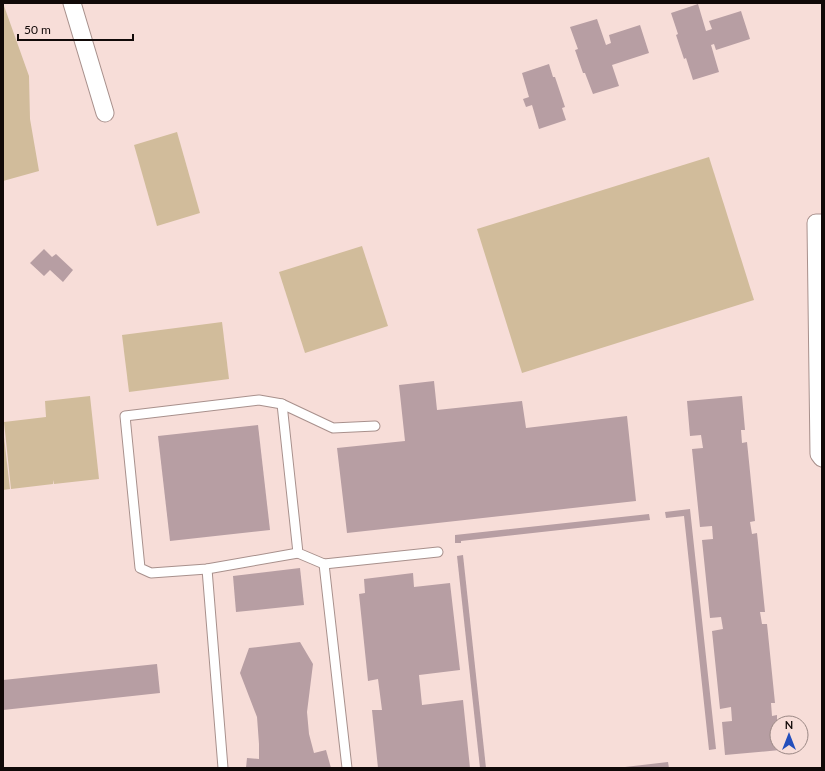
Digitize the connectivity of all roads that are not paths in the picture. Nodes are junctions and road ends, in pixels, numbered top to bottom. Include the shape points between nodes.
1 (72, 3) edge
2 (105, 113) dead end
3 (822, 223) edge
4 (282, 404) junction
5 (375, 426) dead end
6 (822, 458) edge
7 (438, 552) dead end
8 (298, 553) junction
9 (324, 564) junction
10 (207, 569) junction
11 (223, 768) edge
12 (347, 768) edge

1 - 2 street
3 - 6 street via 816,223
4 - 5 lane via 333,428
4 - 8 lane
4 - 10 lane via 259,400 125,416 140,568 151,573
7 - 9 lane
8 - 9 lane
8 - 10 lane
9 - 12 lane
10 - 11 lane

